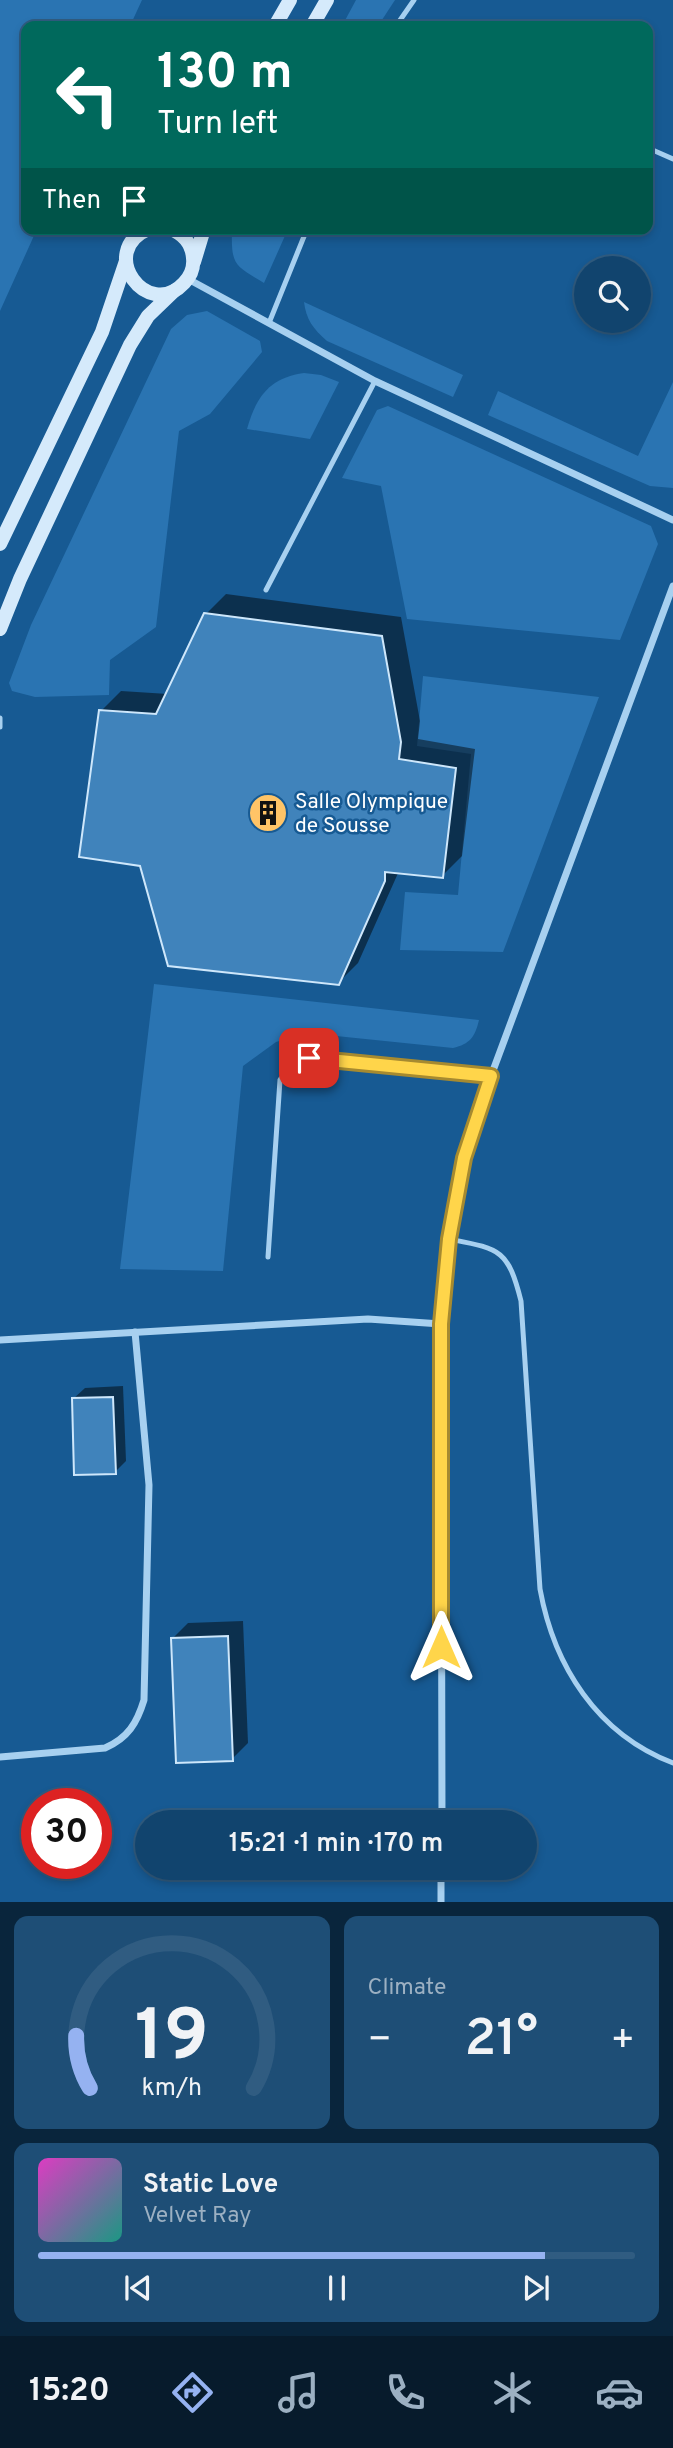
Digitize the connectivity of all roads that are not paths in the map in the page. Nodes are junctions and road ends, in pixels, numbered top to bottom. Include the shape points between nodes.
1 (290, 0) edge
2 (327, 0) edge
3 (414, 0) edge
4 (278, 21) edge
5 (315, 21) edge
6 (399, 21) edge
7 (653, 150) edge
8 (673, 159) edge
9 (138, 235) edge
10 (181, 235) edge
11 (202, 235) edge
12 (305, 235) edge
13 (126, 261) junction
14 (190, 273) junction
15 (174, 291) junction
16 (269, 323) junction
17 (375, 381) junction
18 (673, 520) edge
19 (0, 544) edge
20 (673, 586) edge
21 (266, 590) dead end
22 (0, 629) edge
23 (0, 718) edge
24 (0, 727) edge
25 (491, 1076) junction
26 (449, 1239) junction
27 (268, 1257) dead end
28 (441, 1324) junction
29 (135, 1332) junction
30 (0, 1340) edge
31 (0, 1757) edge
32 (673, 1763) edge
33 (442, 1810) edge
34 (442, 1880) edge
35 (441, 1902) edge

1 - 4 main road
2 - 5 main road
3 - 6 lane
7 - 8 lane
9 - 13 main road
10 - 14 main road via 193,256
11 - 14 main road
12 - 16 lane
13 - 15 main road via 142,289 163,294
13 - 19 main road via 102,332
14 - 15 main road
14 - 16 street
15 - 22 main road via 148,316 130,345
16 - 17 street
17 - 18 street
17 - 21 lane
20 - 25 street
23 - 24 lane
25 - 26 street via 464,1158
25 - 27 lane via 309,1058 290,1065 280,1080
26 - 28 street
26 - 32 lane via 486,1246 502,1254 514,1271 521,1301 540,1590 557,1651 579,1688 614,1728
28 - 29 street via 368,1319
28 - 33 street
29 - 30 street
29 - 31 street via 149,1485 144,1700 138,1720 117,1743 105,1748
34 - 35 street

